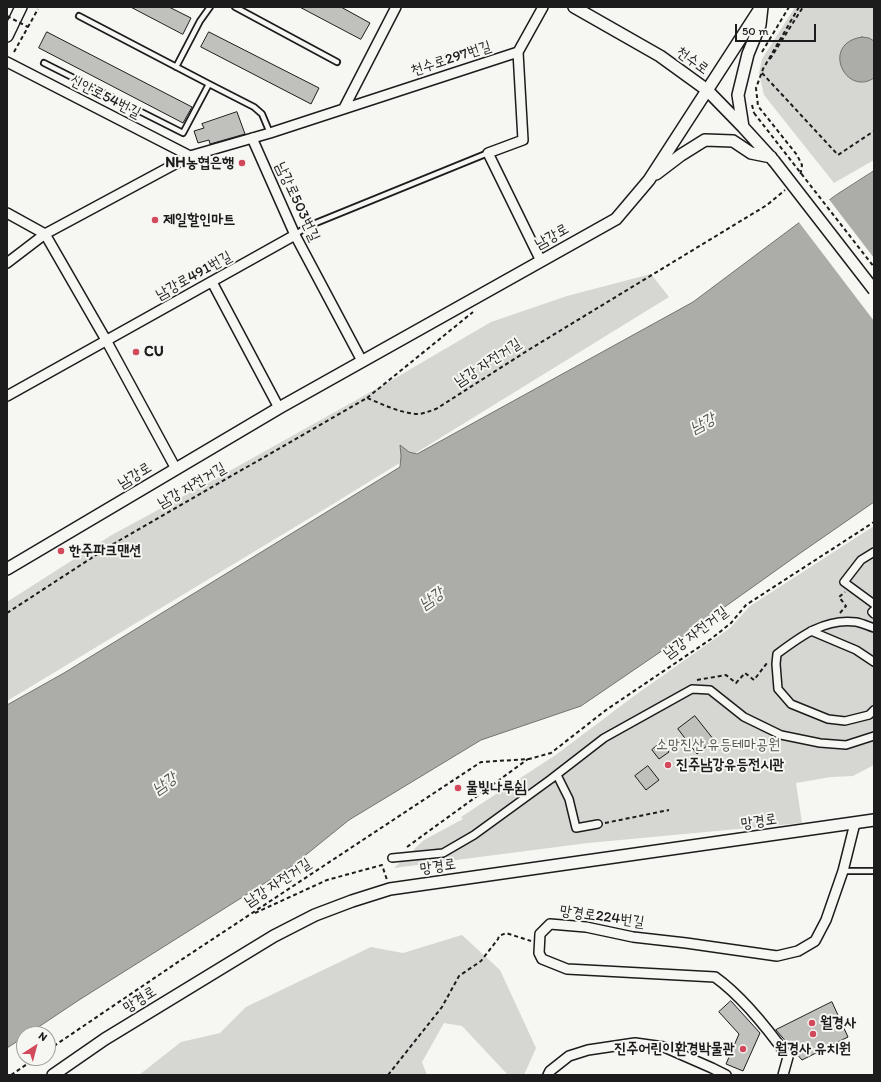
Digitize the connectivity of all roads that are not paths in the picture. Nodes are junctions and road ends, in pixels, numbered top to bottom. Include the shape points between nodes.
1 (21, 7) edge
2 (210, 7) edge
3 (235, 7) edge
4 (396, 7) edge
5 (543, 7) edge
6 (574, 7) edge
7 (762, 7) edge
8 (79, 16) dead end
9 (7, 36) edge
10 (518, 52) junction
11 (7, 62) edge
12 (337, 62) dead end
13 (44, 63) dead end
14 (176, 66) junction
15 (209, 84) junction
16 (707, 90) junction
17 (344, 108) junction
18 (743, 126) junction
19 (270, 133) junction
20 (252, 138) junction
21 (488, 153) junction
22 (190, 156) junction
23 (772, 159) junction
24 (649, 180) junction
25 (7, 213) edge
26 (45, 234) junction
27 (295, 235) junction
28 (541, 261) junction
29 (7, 263) edge
30 (212, 282) junction
31 (874, 290) edge
32 (106, 340) junction
33 (362, 361) junction
34 (7, 396) edge
35 (279, 408) junction
36 (176, 469) junction
37 (874, 552) edge
38 (7, 570) edge
39 (874, 604) edge
40 (874, 610) edge
41 (874, 614) edge
42 (874, 628) edge
43 (810, 632) junction
44 (874, 662) edge
45 (874, 710) edge
46 (874, 736) edge
47 (557, 775) junction
48 (874, 820) edge
49 (855, 823) junction
50 (598, 824) road end
51 (392, 858) road end
52 (843, 871) junction
53 (874, 871) edge
54 (53, 1075) edge
55 (548, 1075) edge
56 (726, 1075) edge
57 (783, 1075) edge

1 - 9 street
2 - 14 lane
3 - 12 lane
4 - 17 street
5 - 10 street
6 - 16 street, 천수로 via 660,56
7 - 16 street, 남강로
7 - 18 street via 760,25 748,54 738,95
8 - 14 lane
10 - 17 street, 천수로297번길
10 - 21 street via 523,140
11 - 22 street, 신안로54번길
13 - 15 lane via 183,133
14 - 15 lane
15 - 19 lane via 254,107 262,114
16 - 18 street, 천수로
16 - 24 street, 남강로
17 - 19 street
18 - 23 street, 천수로
19 - 20 street
20 - 22 street
20 - 27 street, 남강로503번길
21 - 27 lane via 306,227
21 - 28 street
22 - 26 street
23 - 24 street via 751,153 733,141 704,140
23 - 31 street, 천수로, bridge
24 - 28 street, 남강로 via 616,219
25 - 26 street
26 - 29 street
26 - 32 street
27 - 30 street, 남강로491번길
27 - 33 street, 남강로503번길
28 - 33 street, 남강로
30 - 32 street, 남강로491번길
30 - 35 street
32 - 34 street, 남강로491번길
32 - 36 street
33 - 35 street, 남강로
35 - 36 street, 남강로
36 - 38 street, 남강로
37 - 39 street via 861,560 844,582
40 - 41 street
42 - 43 street via 857,622 832,622
43 - 44 street via 856,650
43 - 45 street via 777,654 778,689 791,704 828,719 845,721
46 - 47 street via 846,744 820,743 781,735 744,717 710,690 692,689 604,738
47 - 50 street via 569,799 576,828
47 - 51 street via 474,835 443,853
48 - 49 street, 망경로
49 - 52 street, 망경로224번길
49 - 54 street, 망경로 via 390,889 315,915 274,936 112,1034
52 - 53 lane
52 - 57 street, 망경로224번길 via 826,920 815,941 798,951 777,956 633,936 586,926 550,924 540,934 539,953 542,959 567,969 715,977 730,988 775,1038 788,1058
55 - 56 street via 550,1070 569,1056 588,1050 635,1043 664,1047

